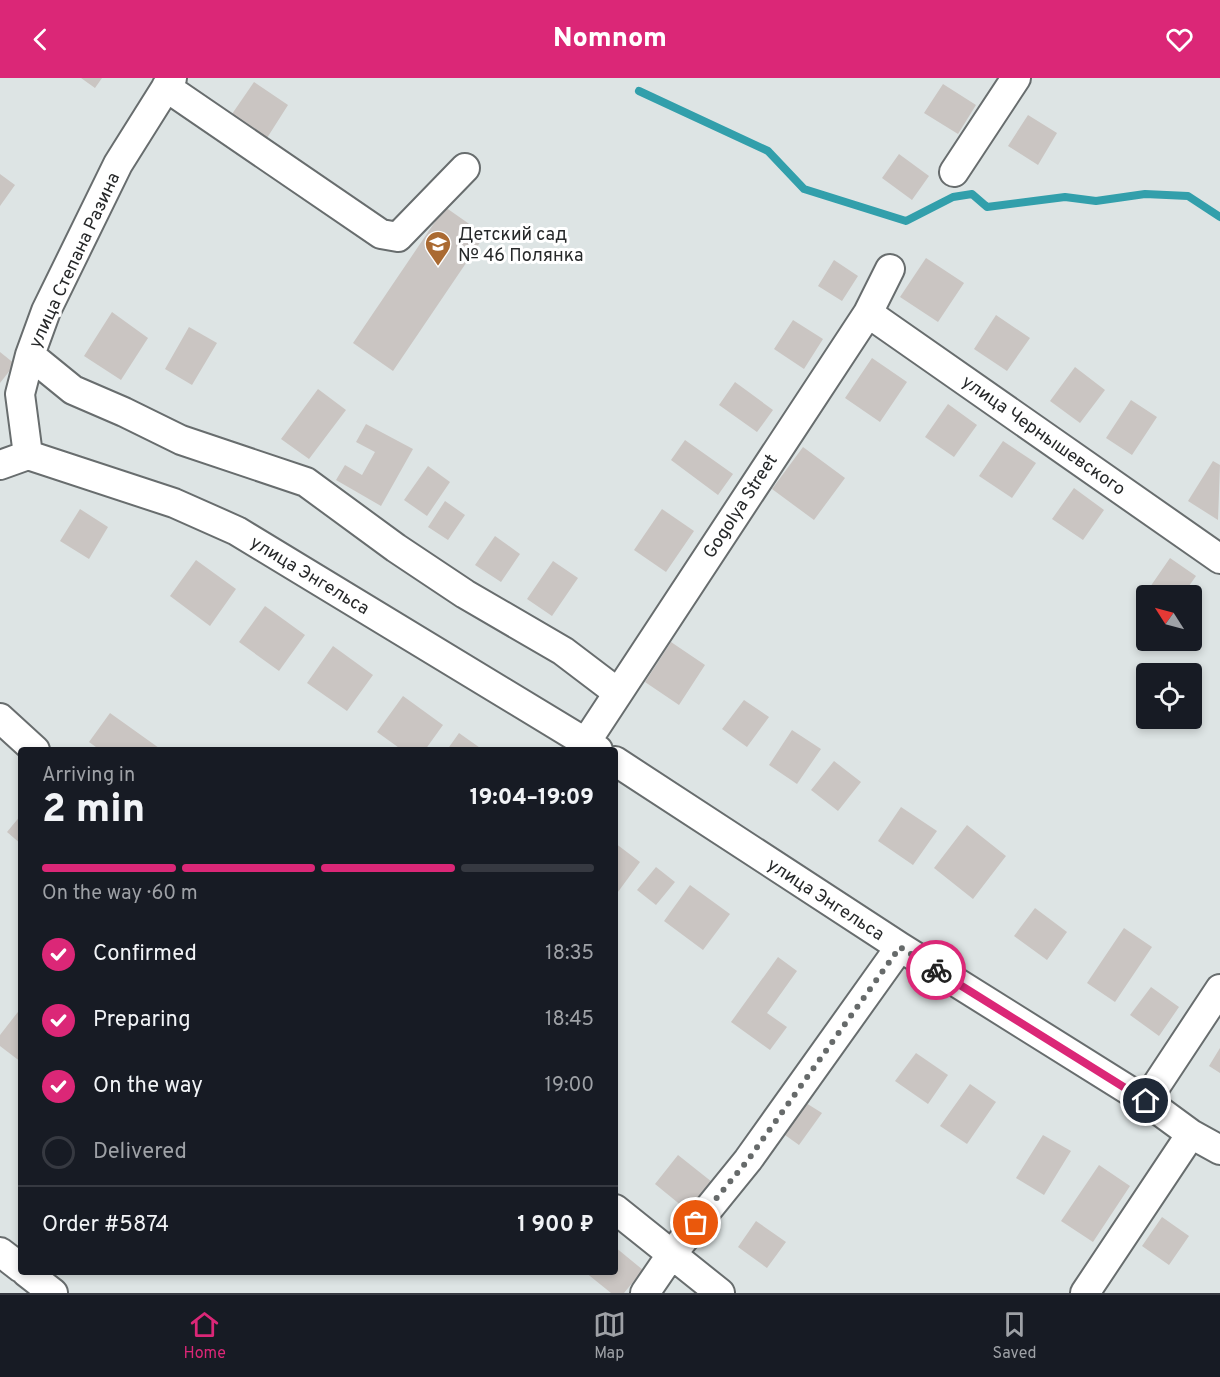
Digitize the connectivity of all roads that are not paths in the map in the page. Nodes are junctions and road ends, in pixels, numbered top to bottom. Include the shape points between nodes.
1 (1016, 78) edge
2 (169, 83) edge
3 (465, 168) dead end
4 (954, 172) dead end
5 (890, 269) dead end
6 (867, 313) junction
7 (30, 355) junction
8 (28, 455) junction
9 (0, 465) edge
10 (1220, 559) edge
11 (617, 692) junction
12 (0, 718) edge
13 (592, 746) edge
14 (32, 747) edge
15 (618, 763) edge
16 (900, 947) junction
17 (1220, 989) edge
18 (1146, 1101) junction
19 (1191, 1134) junction
20 (1220, 1150) edge
21 (618, 1211) edge
22 (0, 1252) edge
23 (671, 1255) junction
24 (18, 1266) edge
25 (30, 1275) edge
26 (53, 1293) edge
27 (645, 1293) edge
28 (720, 1293) edge
29 (1085, 1293) edge

1 - 4 street
2 - 3 street via 381,234 398,237
2 - 7 street, улица Степана Разина via 118,164 46,311
5 - 6 street, Gogolya Street
6 - 10 street, улица Чернышевского
6 - 11 street, Gogolya Street
7 - 8 street, улица Степана Разина via 20,394
7 - 11 street via 73,390 181,440 306,482 396,548 563,651
8 - 9 street
8 - 13 street, улица Энгельса via 174,504 237,531
11 - 13 street, Gogolya Street
12 - 14 street
15 - 16 street, улица Энгельса
16 - 18 street, улица Энгельса
16 - 23 street via 748,1160
17 - 18 street
18 - 19 street, улица Энгельса
19 - 20 street, улица Энгельса
19 - 29 street
21 - 23 street
22 - 24 street
23 - 27 street
23 - 28 street
25 - 26 street

